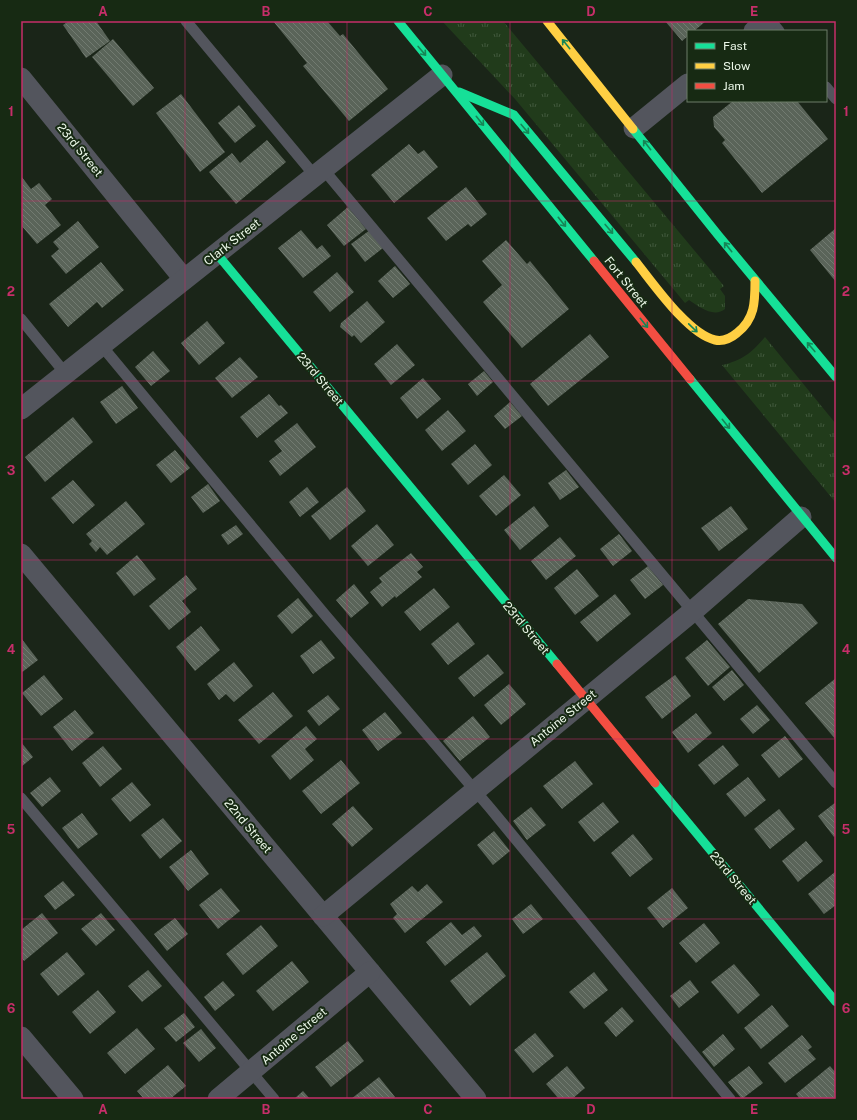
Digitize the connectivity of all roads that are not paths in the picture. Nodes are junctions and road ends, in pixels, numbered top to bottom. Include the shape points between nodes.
1 (186, 21) edge
2 (398, 21) edge
3 (547, 21) edge
4 (767, 21) edge
5 (771, 21) edge
6 (755, 30) edge
7 (778, 30) edge
8 (442, 75) junction
9 (21, 78) edge
10 (687, 85) edge
11 (827, 88) edge
12 (456, 91) junction
13 (836, 99) edge
14 (634, 128) junction
15 (319, 173) junction
16 (216, 254) junction
17 (184, 279) junction
18 (755, 281) junction
19 (21, 320) edge
20 (101, 344) junction
21 (834, 371) edge
22 (65, 373) junction
23 (21, 409) edge
24 (801, 517) junction
25 (21, 554) edge
26 (836, 558) edge
27 (693, 611) junction
28 (585, 699) junction
29 (836, 783) edge
30 (474, 790) junction
31 (21, 798) edge
32 (322, 916) junction
33 (370, 972) junction
34 (836, 1002) edge
35 (21, 1037) edge
36 (251, 1071) junction
37 (73, 1099) edge
38 (218, 1099) edge
39 (274, 1099) edge
40 (476, 1099) edge
41 (730, 1099) edge

1 - 15 lane
2 -> 8 main road, Fort Street
14 -> 3 main road
4 - 6 street
5 - 7 lane
8 - 12 main road, Fort Street
8 - 15 street, Clark Street
9 - 17 street, 23rd Street
10 - 14 street
11 - 13 lane
12 -> 18 main road via 514,115 683,318 700,335 719,342 732,338 749,322 755,308
12 -> 24 main road, Fort Street
18 -> 14 main road
15 - 16 street, Clark Street
15 - 27 lane
16 - 17 street, Clark Street
16 - 28 main road, 23rd Street
17 - 20 street, Clark Street
21 -> 18 main road
19 - 22 lane
20 - 22 street, Clark Street
20 - 30 lane
22 - 23 street, Clark Street
24 - 26 main road, Fort Street
24 - 27 street, Antoine Street
25 - 32 street, 22nd Street
27 - 28 street, Antoine Street
27 - 29 lane
28 - 30 street, Antoine Street
28 - 34 main road, 23rd Street
30 - 32 street, Antoine Street
30 - 41 lane
31 - 36 lane
32 - 33 street, 22nd Street
33 - 36 street, Antoine Street
33 - 40 street, 22nd Street
35 - 37 street
36 - 38 street, Antoine Street
36 - 39 lane

